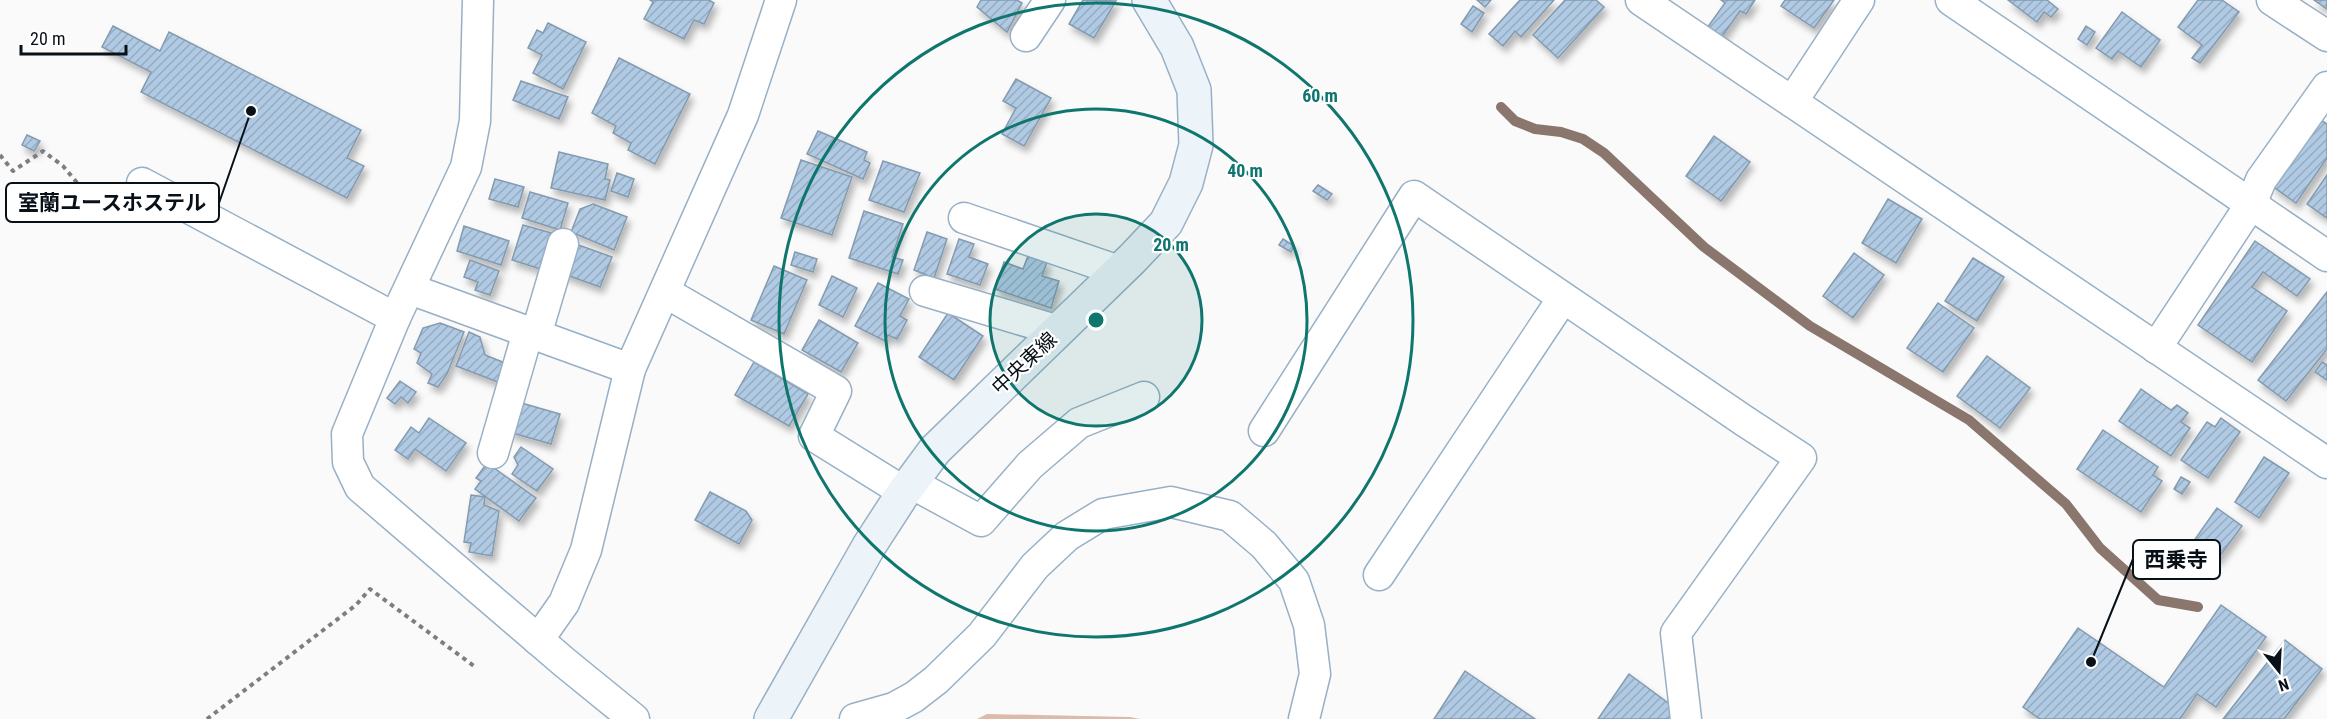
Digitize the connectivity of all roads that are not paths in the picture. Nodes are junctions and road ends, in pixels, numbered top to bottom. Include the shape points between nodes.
1 (478, 0) edge
2 (781, 0) edge
3 (1050, 0) edge
4 (1149, 0) edge
5 (1641, 0) edge
6 (1859, 0) edge
7 (1951, 0) edge
8 (2272, 0) edge
9 (1026, 36) dead end
10 (2327, 36) edge
11 (2327, 87) edge
12 (1792, 102) junction
13 (142, 183) dead end
14 (2251, 204) junction
15 (964, 218) dead end
16 (563, 244) dead end
17 (2327, 256) edge
18 (1119, 271) junction
19 (410, 289) junction
20 (925, 291) dead end
21 (665, 292) junction
22 (1563, 298) junction
23 (395, 318) junction
24 (1059, 331) junction
25 (532, 333) junction
26 (2156, 348) junction
27 (630, 369) junction
28 (1144, 397) dead end
29 (1264, 431) dead end
30 (493, 453) dead end
31 (2327, 463) edge
32 (908, 488) junction
33 (1379, 575) dead end
34 (538, 640) junction
35 (634, 719) edge
36 (771, 719) edge
37 (855, 719) edge
38 (1304, 719) edge
39 (1686, 719) edge

1 - 19 street via 475,121 466,167
2 - 21 street via 743,115
3 - 9 street
4 - 18 main road, 中央東線 via 1177,47 1194,90 1196,145 1186,183 1166,223
5 - 12 street
6 - 12 street
7 - 14 street
8 - 10 street
11 - 14 street via 2261,180
12 - 26 street
13 - 23 street
14 - 17 street
14 - 26 street
15 - 18 street
16 - 25 street
18 - 24 main road, 中央東線
19 - 23 street
19 - 25 street
20 - 24 street
21 - 27 street
21 - 32 street via 836,391 814,436
22 - 29 street via 1414,196
22 - 33 street
22 - 39 street via 1802,458 1676,633
23 - 34 street via 347,434 348,462 360,487
24 - 32 main road, 中央東線 via 935,450
25 - 27 street
25 - 30 street
26 - 31 street
27 - 34 street via 586,550 564,603
28 - 32 street via 1078,423 1030,465 981,521
32 - 36 main road, 中央東線 via 868,546
34 - 35 street
37 - 38 street via 894,708 936,680 982,635 1035,566 1067,536 1103,514 1171,502 1230,516 1264,545 1294,581 1309,625 1315,675

